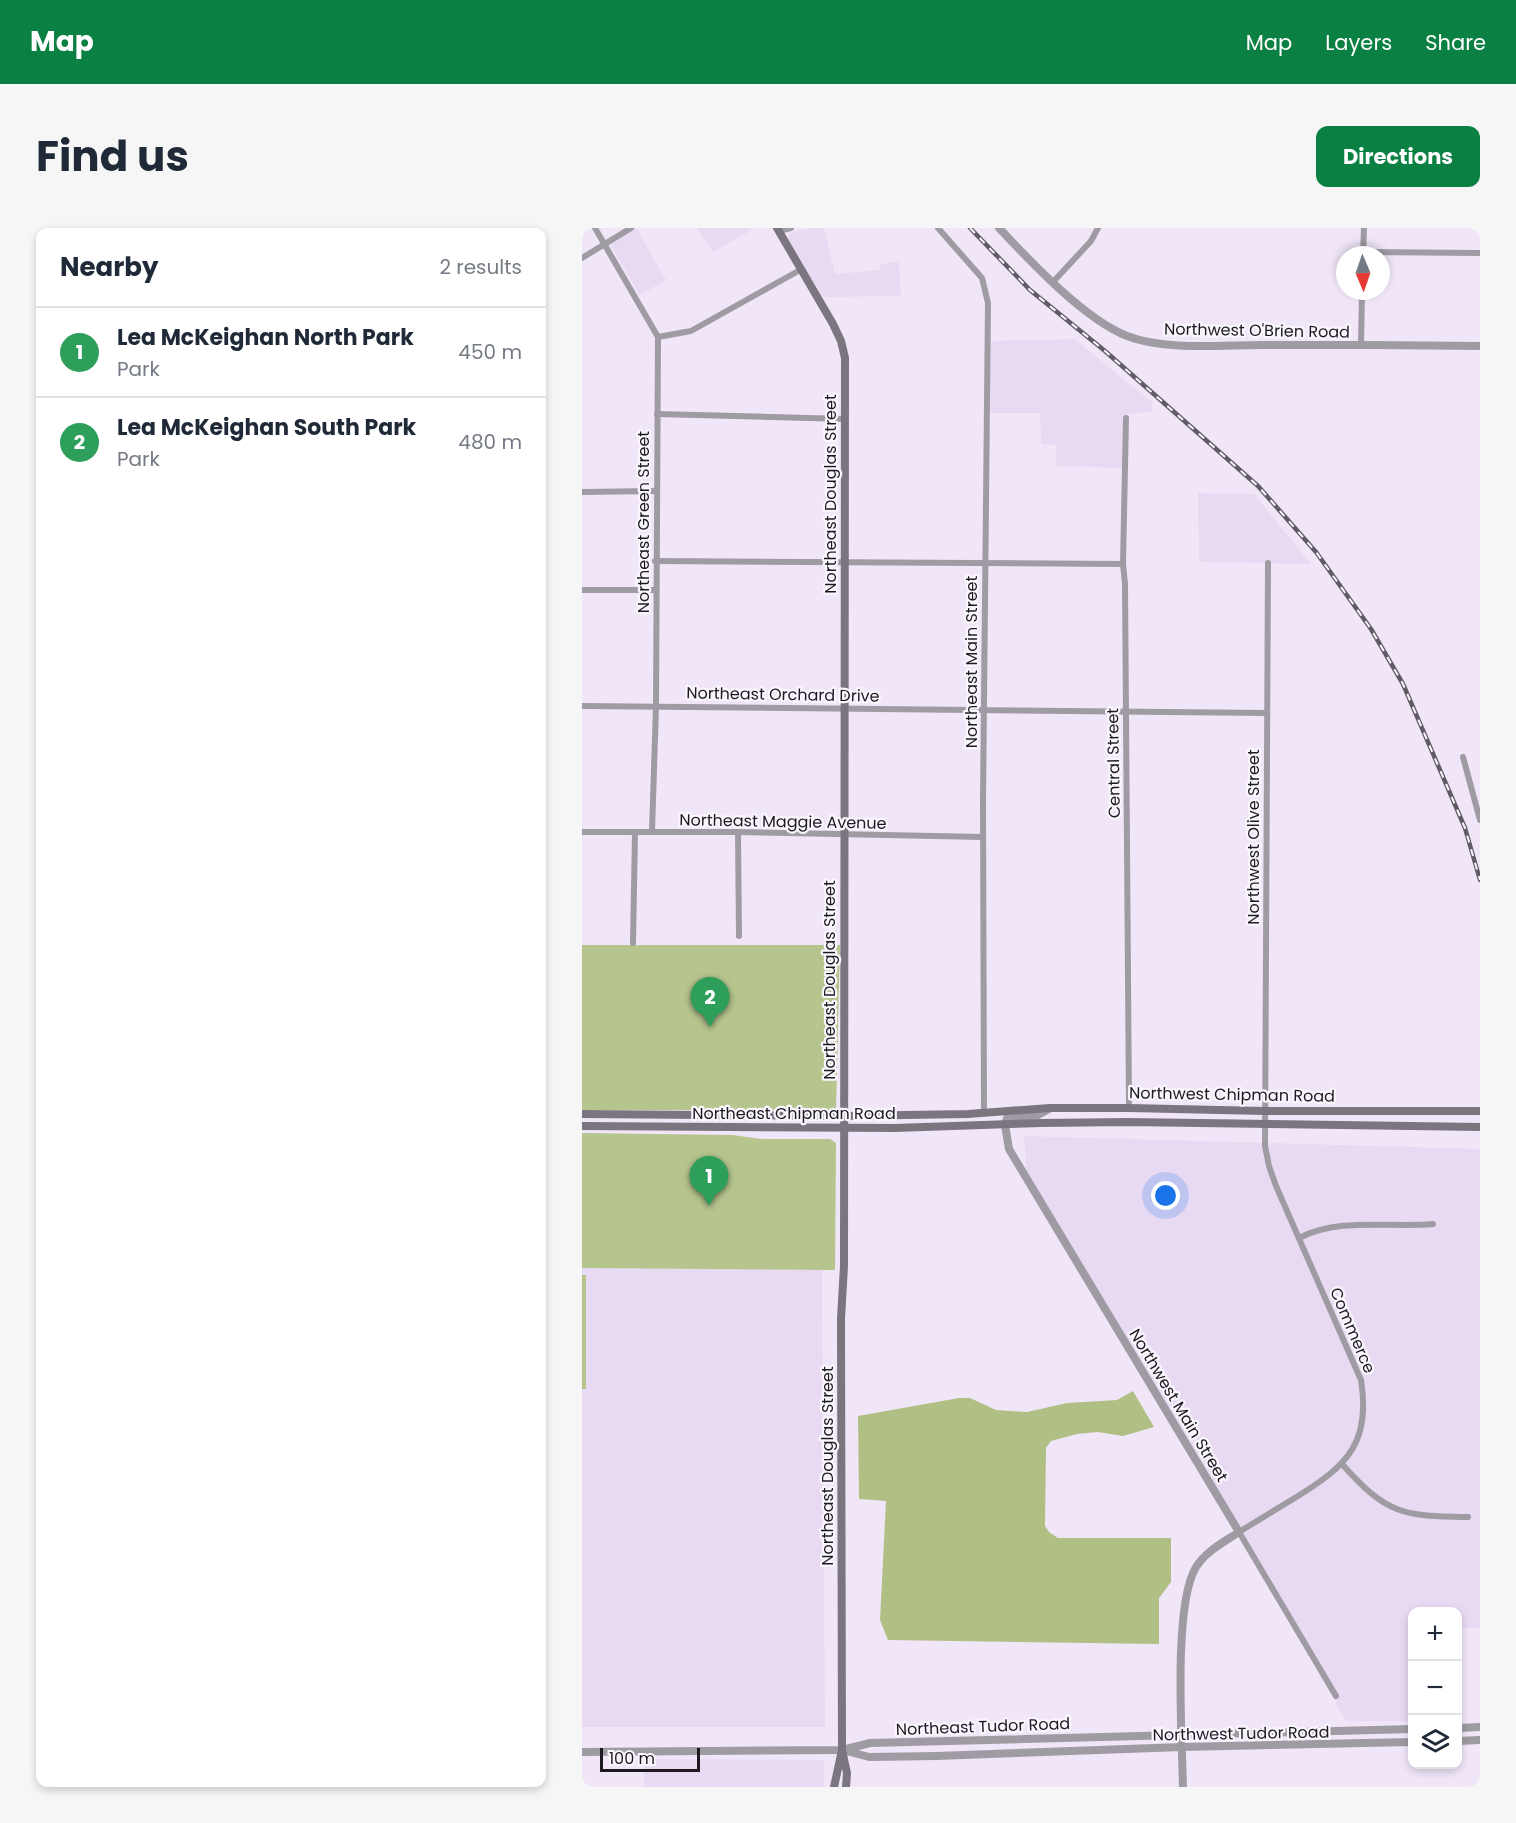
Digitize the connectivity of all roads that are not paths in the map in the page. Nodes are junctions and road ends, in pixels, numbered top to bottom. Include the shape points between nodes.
1 (595, 228) edge
2 (631, 228) edge
3 (791, 228) edge
4 (939, 228) edge
5 (999, 228) edge
6 (1098, 228) edge
7 (1364, 228) edge
8 (778, 229) edge
9 (605, 244) junction
10 (1364, 246) edge
11 (1390, 253) edge
12 (1480, 253) edge
13 (582, 258) edge
14 (800, 270) junction
15 (1053, 282) junction
16 (1362, 300) edge
17 (658, 337) junction
18 (1361, 345) junction
19 (1480, 346) edge
20 (657, 414) junction
21 (1126, 418) dead end
22 (845, 419) junction
23 (656, 491) junction
24 (582, 492) edge
25 (655, 561) junction
26 (844, 563) junction
27 (985, 563) junction
28 (1268, 563) dead end
29 (1122, 564) junction
30 (582, 590) edge
31 (655, 590) junction
32 (582, 706) edge
33 (656, 706) junction
34 (846, 709) junction
35 (984, 710) junction
36 (1125, 711) junction
37 (1267, 713) junction
38 (1463, 757) dead end
39 (1480, 820) edge
40 (582, 832) edge
41 (652, 832) junction
42 (738, 832) junction
43 (635, 833) junction
44 (845, 836) junction
45 (983, 837) junction
46 (739, 936) dead end
47 (633, 943) dead end
48 (1050, 1108) junction
49 (1129, 1108) junction
50 (1265, 1111) junction
51 (1480, 1111) edge
52 (984, 1112) junction
53 (582, 1114) edge
54 (844, 1116) junction
55 (1265, 1124) junction
56 (1005, 1125) junction
57 (582, 1126) edge
58 (1480, 1127) edge
59 (843, 1129) junction
60 (1433, 1224) dead end
61 (1299, 1238) junction
62 (1342, 1464) junction
63 (1468, 1517) dead end
64 (1239, 1532) junction
65 (1336, 1696) dead end
66 (1480, 1727) edge
67 (1462, 1728) edge
68 (1408, 1729) edge
69 (1350, 1730) junction
70 (1182, 1734) junction
71 (1126, 1735) joint
72 (1480, 1740) edge
73 (955, 1741) junction
74 (1462, 1741) edge
75 (1408, 1742) edge
76 (1354, 1744) junction
77 (1182, 1747) junction
78 (842, 1750) junction
79 (1070, 1751) joint
80 (582, 1752) edge
81 (937, 1756) junction
82 (834, 1787) edge
83 (846, 1787) edge
84 (1183, 1787) edge

1 - 9 street
2 - 9 street
3 - 8 street
4 - 27 street, Northeast Main Street via 977,271 986,292
5 - 15 street
6 - 15 street
7 - 10 street
8 - 14 main road, Northeast Douglas Street
9 - 13 street
9 - 17 street
11 - 12 street
14 - 17 street via 691,331
14 - 22 main road, Northeast Douglas Street via 841,341 845,358
15 - 18 street, Northwest O'Brien Road via 1098,321 1148,341
16 - 18 street
17 - 20 street, Northeast Green Street
18 - 19 street, Northwest O'Brien Road
20 - 22 street
20 - 23 street, Northeast Green Street
21 - 29 street, Central Street
22 - 26 main road, Northeast Douglas Street
23 - 24 street
23 - 25 street, Northeast Green Street
25 - 26 street
25 - 31 street, Northeast Green Street
26 - 27 street
26 - 34 main road, Northeast Douglas Street
27 - 29 street
27 - 35 street, Northeast Main Street
28 - 37 street, Northwest Olive Street
29 - 36 street, Central Street
30 - 31 street
31 - 33 street, Northeast Green Street
32 - 33 street, Northeast Orchard Drive
33 - 34 street, Northeast Orchard Drive
33 - 41 street, Northeast Green Street
34 - 35 street, Northeast Orchard Drive
34 - 44 main road, Northeast Douglas Street
35 - 36 street, Northeast Orchard Drive
35 - 45 street, Northeast Main Street
36 - 37 street, Northeast Orchard Drive
36 - 49 street, Central Street
37 - 50 street, Northwest Olive Street
38 - 39 street
40 - 43 street, Northeast Maggie Avenue
41 - 42 street, Northeast Maggie Avenue
41 - 43 street, Northeast Maggie Avenue
42 - 44 street, Northeast Maggie Avenue
42 - 46 street
43 - 47 street
44 - 45 street, Northeast Maggie Avenue
44 - 54 main road, Northeast Douglas Street
45 - 52 street, Northeast Main Street
48 - 49 main road, Northwest Chipman Road
48 - 52 main road, Northwest Chipman Road
48 - 56 street via 1038,1114 1007,1118
49 - 50 main road, Northwest Chipman Road
50 - 51 main road, Northwest Chipman Road
50 - 55 street, Northwest Olive Street
52 - 54 main road, Northeast Chipman Road
53 - 54 main road, Northeast Chipman Road
54 - 59 main road, Northeast Douglas Street
55 - 56 main road, Northwest Chipman Road
55 - 58 main road, Northwest Chipman Road
55 - 61 street, Commerce via 1269,1166
56 - 59 main road, Northeast Chipman Road
56 - 64 street, Northwest Main Street via 1009,1149
57 - 59 main road, Northeast Chipman Road
59 - 78 main road, Northeast Douglas Street
60 - 61 street via 1331,1226
61 - 62 street, Commerce via 1361,1380 1364,1416 1356,1442
62 - 63 street via 1387,1506 1425,1516
62 - 64 street, Commerce via 1328,1477
64 - 65 street, Northwest Main Street
64 - 70 street via 1215,1547 1196,1567 1187,1592 1182,1642
66 - 67 street
68 - 69 street, Northwest Tudor Road
69 - 70 street, Northwest Tudor Road
69 - 76 street
70 - 71 street, Northwest Tudor Road
70 - 77 street
71 - 73 street, Northeast Tudor Road
72 - 74 street
73 - 78 street, Northeast Tudor Road via 870,1743
73 - 81 street via 939,1749
75 - 76 street, Northwest Tudor Road
76 - 77 street, Northwest Tudor Road
77 - 79 street, Northwest Tudor Road
77 - 84 street
78 - 80 street, Northeast Tudor Road
78 - 81 street, Northeast Tudor Road via 869,1757
78 - 82 main road, Northeast Douglas Street
78 - 83 main road, Northeast Douglas Street
79 - 81 street, Northeast Tudor Road

